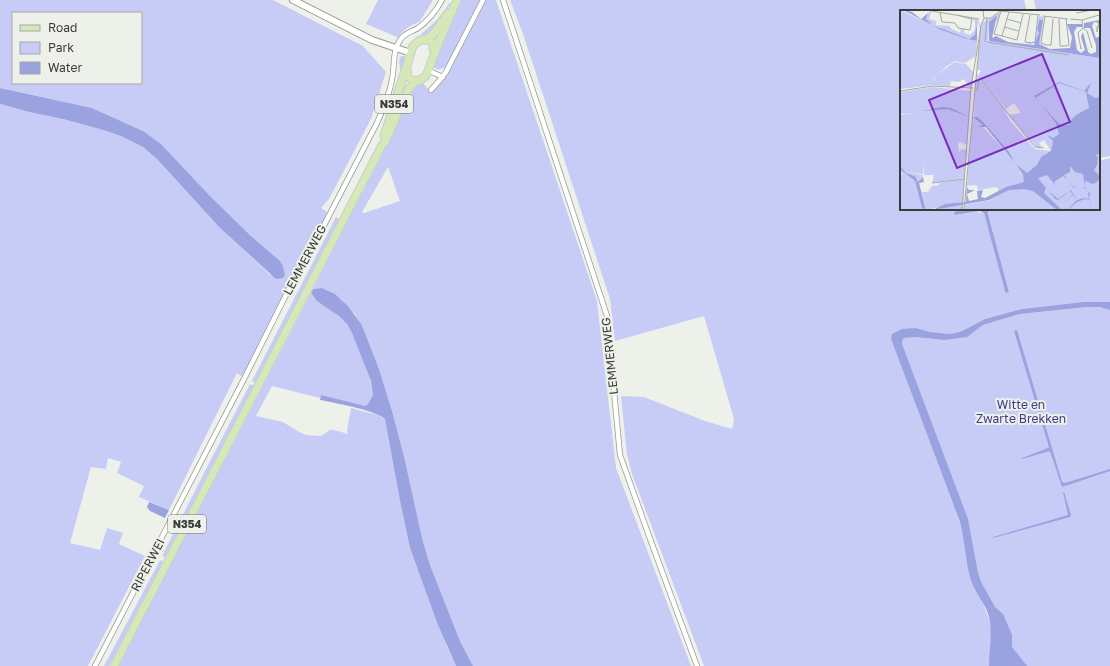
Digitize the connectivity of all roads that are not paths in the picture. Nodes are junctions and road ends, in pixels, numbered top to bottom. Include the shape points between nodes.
1 (293, 0) edge
2 (442, 0) edge
3 (457, 0) edge
4 (483, 0) edge
5 (502, 0) edge
6 (452, 9) junction
7 (427, 39) junction
8 (396, 49) junction
9 (411, 53) junction
10 (434, 53) junction
11 (406, 68) junction
12 (428, 71) junction
13 (442, 77) junction
14 (415, 81) junction
15 (431, 90) dead end
16 (382, 145) junction
17 (244, 380) joint
18 (261, 382) joint
19 (95, 666) edge
20 (114, 666) edge
21 (697, 666) edge

1 - 8 street via 358,34
2 - 8 street via 426,21 402,37
3 - 6 main road, N354
4 - 13 street
5 - 21 street, LEMMERWEG via 607,316 620,455
6 - 7 main road, N354
6 - 10 main road, N354
7 - 9 main road, N354 via 416,42
7 - 10 main road via 433,44
8 - 9 street
8 - 17 street, LEMMERWEG via 392,83 381,114
9 - 11 main road, N354
10 - 12 main road, N354
11 - 14 main road, N354 via 408,77
11 - 16 main road, LEMMERWEG / N354
12 - 13 street
12 - 14 main road, N354 via 424,78
13 - 15 street
14 - 16 main road, LEMMERWEG / N354
16 - 18 main road, LEMMERWEG / N354
17 - 19 street, RIPERWEI
18 - 20 main road, RIPERWEI / N354

